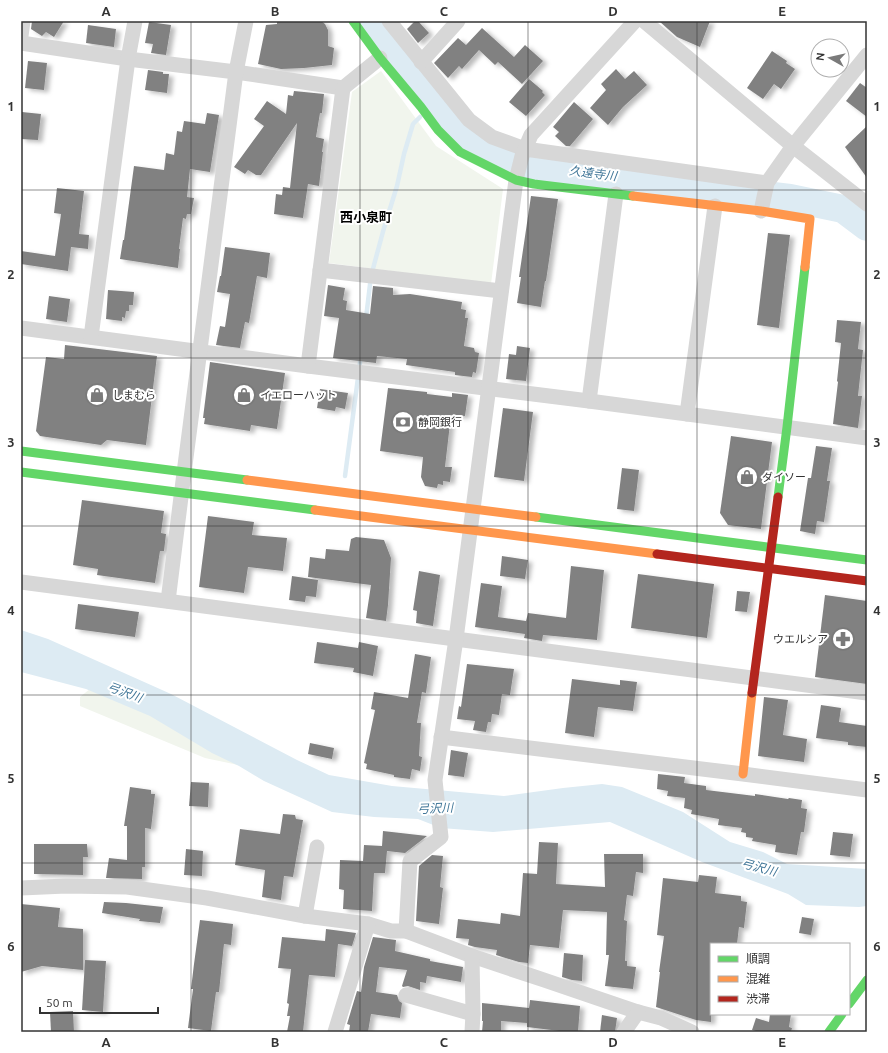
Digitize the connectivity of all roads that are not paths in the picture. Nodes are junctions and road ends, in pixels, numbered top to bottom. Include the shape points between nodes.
1 (23, 21) edge
2 (135, 21) edge
3 (246, 21) edge
4 (353, 21) edge
5 (389, 21) edge
6 (458, 21) edge
7 (635, 21) edge
8 (644, 21) edge
9 (21, 36) edge
10 (21, 43) edge
11 (867, 55) edge
12 (380, 58) junction
13 (128, 59) junction
14 (422, 62) junction
15 (236, 72) junction
16 (343, 88) junction
17 (793, 146) junction
18 (524, 152) junction
19 (517, 176) junction
20 (766, 186) junction
21 (616, 194) junction
22 (867, 204) edge
23 (715, 206) junction
24 (761, 209) junction
25 (320, 270) junction
26 (501, 291) junction
27 (21, 328) edge
28 (91, 338) junction
29 (200, 352) junction
30 (308, 366) junction
31 (488, 389) junction
32 (589, 401) junction
33 (687, 414) junction
34 (787, 427) junction
35 (867, 438) edge
36 (21, 452) edge
37 (21, 472) edge
38 (184, 473) junction
39 (181, 492) junction
40 (473, 510) junction
41 (470, 530) junction
42 (772, 548) junction
43 (867, 560) edge
44 (769, 569) junction
45 (867, 581) edge
46 (21, 582) edge
47 (168, 601) junction
48 (456, 639) junction
49 (754, 678) junction
50 (867, 692) edge
51 (441, 737) junction
52 (743, 774) junction
53 (867, 790) edge
54 (317, 847) dead end
55 (21, 888) edge
56 (305, 916) junction
57 (368, 924) junction
58 (406, 931) junction
59 (472, 956) junction
60 (867, 980) edge
61 (406, 995) dead end
62 (850, 1003) edge
63 (638, 1012) junction
64 (473, 1014) junction
65 (841, 1015) edge
66 (687, 1031) edge
67 (335, 1032) edge
68 (472, 1032) edge
69 (624, 1032) edge
70 (829, 1032) edge

1 - 9 street
2 - 13 street
3 - 15 street
4 - 12 street
5 - 14 street
6 - 14 street
7 - 18 street via 531,135
8 - 17 street
10 - 13 street
11 - 17 street
12 - 16 street
12 - 19 street via 438,130 460,152
13 - 15 street
13 - 28 street
14 - 18 street via 469,120 492,137
15 - 16 street
15 - 29 street
16 - 25 street
17 - 20 street
17 - 22 street
18 - 19 street
18 - 20 street
19 - 21 street via 534,184
19 - 26 street
20 - 24 street
21 - 23 street
21 - 32 street
23 - 24 street
23 - 33 street
24 - 34 street via 810,219
25 - 26 street
25 - 30 street
26 - 31 street
27 - 28 street
28 - 29 street
29 - 30 street
29 - 38 street
30 - 31 street
31 - 32 street
31 - 40 street
32 - 33 street
33 - 34 street
34 - 35 street
34 - 42 street
36 - 38 street
37 - 39 street
38 - 39 street
38 - 40 street
39 - 41 street
39 - 47 street
40 - 41 street
40 - 42 street
41 - 44 street
41 - 48 street
42 - 43 street
42 - 44 street
44 - 45 street
44 - 49 street
46 - 47 street
47 - 48 street
48 - 49 street
48 - 51 street
49 - 50 street
49 - 52 street
51 - 52 street
51 - 58 street via 435,780 441,837 410,861
52 - 53 street
54 - 56 street
55 - 56 street via 127,887 207,898
56 - 57 street
57 - 58 street
57 - 67 street
58 - 59 street
59 - 63 street
59 - 64 street
60 - 62 street
61 - 64 street
63 - 66 street via 661,1018
63 - 69 street
64 - 68 street
65 - 70 street

